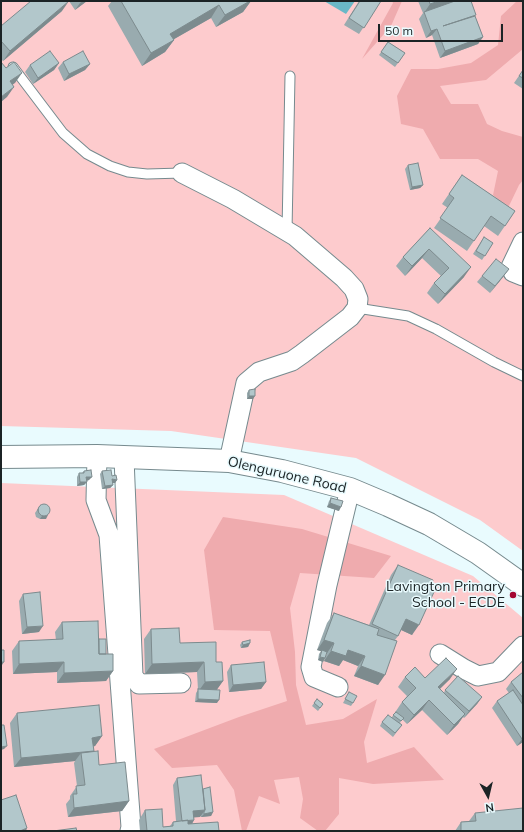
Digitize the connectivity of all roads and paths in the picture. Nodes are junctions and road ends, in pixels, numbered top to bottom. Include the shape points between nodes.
1 (12, 66) edge
2 (290, 76) dead end
3 (182, 173) joint
4 (287, 231) junction
5 (523, 242) edge
6 (523, 276) edge
7 (357, 308) junction
8 (523, 376) edge
9 (97, 456) junction
10 (1, 457) edge
11 (124, 458) junction
12 (229, 461) junction
13 (350, 489) junction
14 (523, 585) edge
15 (523, 646) edge
16 (440, 654) dead end
17 (181, 683) dead end
18 (338, 687) dead end
19 (130, 831) edge

1 - 3 lane via 63,133 87,154 128,172
2 - 4 lane
3 - 4 street
4 - 7 street via 354,289 358,299
5 - 6 street via 511,267 513,272
7 - 8 lane via 408,316
7 - 12 street via 339,326 292,361 258,372 246,383
9 - 10 street, Olenguruone Road
9 - 11 street, Olenguruone Road
9 - 19 street via 96,500 109,535
11 - 12 street, Olenguruone Road
11 - 17 street via 133,676 138,684
12 - 13 street, Olenguruone Road via 282,471
13 - 14 street, Olenguruone Road via 429,524 478,553
13 - 18 street via 327,585 311,668 314,677
15 - 16 street via 498,672 478,676

